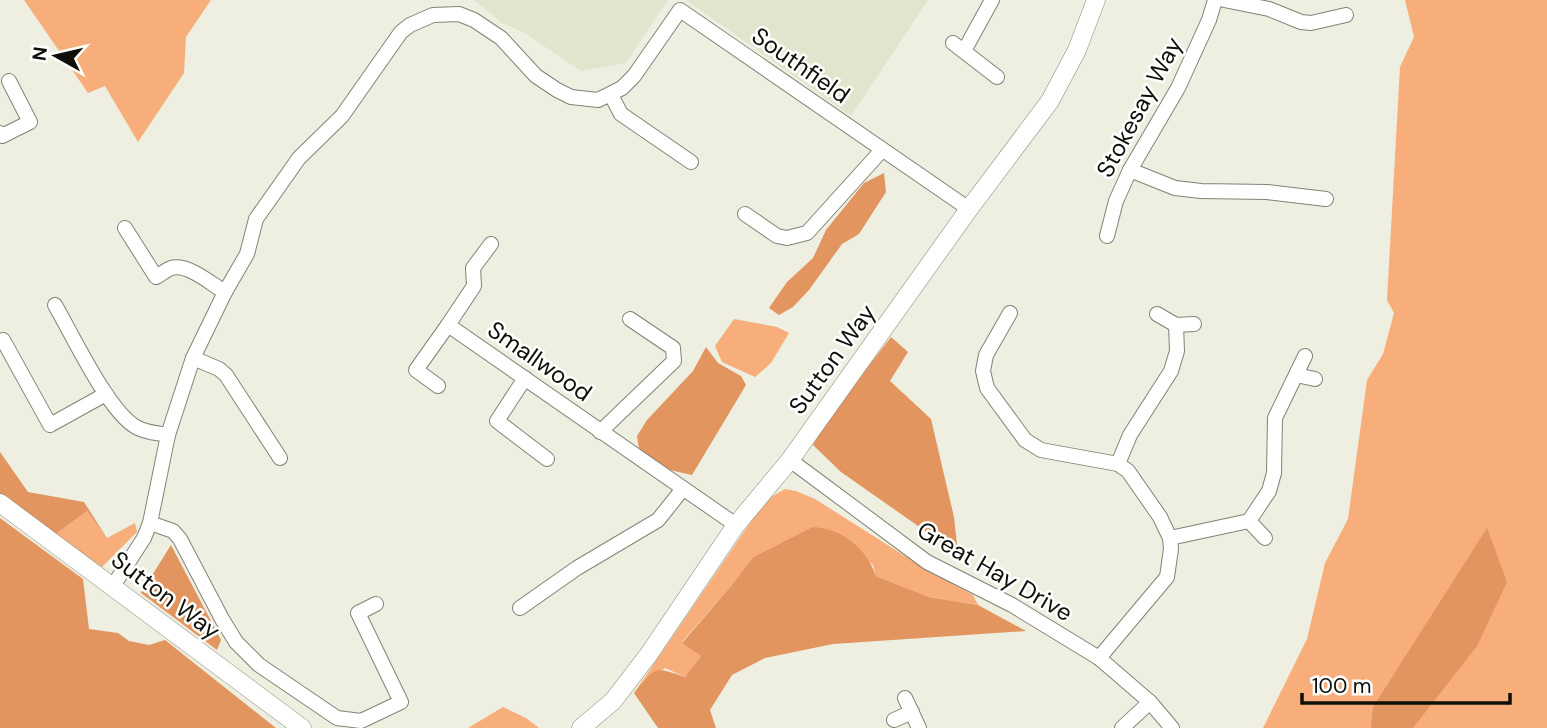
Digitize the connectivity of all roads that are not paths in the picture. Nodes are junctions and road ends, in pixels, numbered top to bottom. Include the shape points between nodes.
1 (992, 0) edge
2 (1096, 0) edge
3 (1215, 0) edge
4 (1224, 0) edge
5 (1346, 15) dead end
6 (997, 77) dead end
7 (9, 81) dead end
8 (611, 95) junction
9 (0, 133) edge
10 (882, 149) junction
11 (691, 162) dead end
12 (1130, 170) junction
13 (1326, 199) dead end
14 (969, 209) junction
15 (745, 214) dead end
16 (125, 228) dead end
17 (1107, 236) dead end
18 (491, 244) dead end
19 (225, 292) junction
20 (55, 305) dead end
21 (1010, 313) dead end
22 (1157, 314) dead end
23 (631, 319) dead end
24 (1194, 324) dead end
25 (448, 325) junction
26 (1176, 325) junction
27 (3, 340) dead end
28 (1305, 356) dead end
29 (193, 358) junction
30 (1296, 375) junction
31 (525, 378) junction
32 (1315, 379) dead end
33 (438, 386) dead end
34 (106, 394) junction
35 (600, 432) junction
36 (168, 435) junction
37 (281, 458) dead end
38 (547, 459) dead end
39 (790, 460) junction
40 (1118, 464) junction
41 (682, 490) junction
42 (0, 503) edge
43 (1249, 522) junction
44 (150, 523) junction
45 (736, 525) junction
46 (1170, 538) junction
47 (1265, 538) dead end
48 (113, 586) junction
49 (376, 604) dead end
50 (520, 608) dead end
51 (1099, 658) junction
52 (1150, 702) junction
53 (894, 720) dead end
54 (302, 728) edge
55 (581, 728) edge
56 (919, 728) edge
57 (1122, 728) edge
58 (1172, 728) edge

1 - 6 street via 958,47
2 - 14 street, Sutton Way via 1050,101
3 - 12 street, Stokesay Way via 1178,88
4 - 5 street via 1269,9 1301,22
7 - 9 street via 30,122 2,136
8 - 10 street, Southfield via 635,76 680,10
8 - 11 street via 621,114
8 - 19 street via 598,100 571,97 536,76 514,50 474,20 445,13 422,19 401,32 342,116 299,158 256,219 247,254
10 - 14 street, Southfield
10 - 15 street via 807,233 777,236
12 - 13 street via 1175,188
12 - 17 street, Stokesay Way
14 - 39 street, Sutton Way
16 - 19 street via 156,277 180,268
18 - 25 street, Smallwood via 473,268 474,286
19 - 29 street
20 - 34 street
21 - 40 street via 986,355 986,388 1025,440 1041,450
22 - 26 street
23 - 35 street via 673,348 674,361
24 - 26 street
25 - 31 street, Smallwood
25 - 33 street via 416,370
26 - 40 street via 1177,351 1171,371 1130,435
27 - 34 street via 50,425
28 - 30 street
29 - 36 street
29 - 37 street via 226,375
30 - 32 street
30 - 43 street via 1275,418 1274,473 1269,491
31 - 35 street, Smallwood
31 - 38 street via 497,421
34 - 36 street via 140,430
35 - 41 street, Smallwood
36 - 44 street
39 - 45 street, Sutton Way
39 - 51 street, Great Hay Drive via 927,562 1012,605
40 - 46 street via 1133,478
41 - 45 street, Smallwood
41 - 50 street via 658,520
42 - 48 street, Sutton Way
43 - 46 street
43 - 47 street
44 - 48 street
44 - 49 street via 173,531 180,539 243,649 337,718 361,721 401,702 358,613
45 - 55 street, Sutton Way via 649,654 613,701
46 - 51 street via 1167,577
48 - 54 street, Sutton Way
51 - 52 street, Great Hay Drive
52 - 57 street
52 - 58 street, Great Hay Drive
53 - 56 street via 909,705

